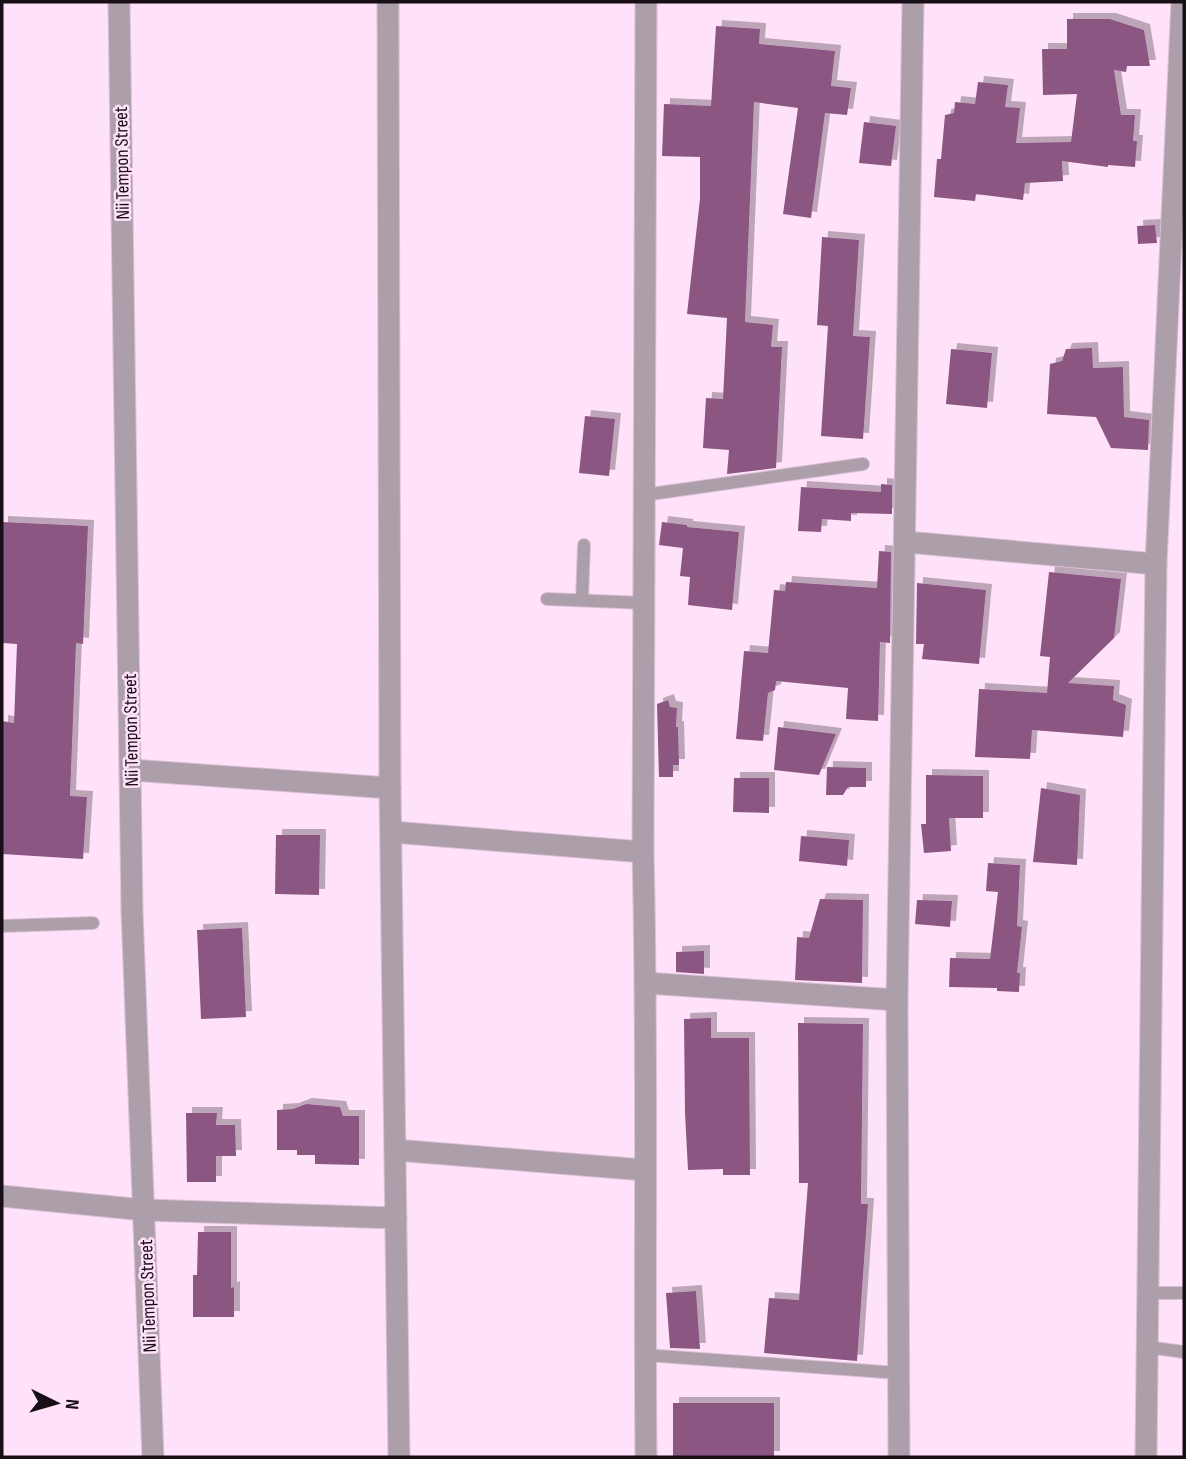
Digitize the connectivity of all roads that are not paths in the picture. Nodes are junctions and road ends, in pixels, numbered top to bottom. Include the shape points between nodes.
1 (119, 2) edge
2 (388, 2) edge
3 (646, 2) edge
4 (913, 2) edge
5 (1182, 2) edge
6 (1178, 239) edge
7 (863, 464) dead end
8 (644, 495) junction
9 (906, 542) junction
10 (584, 545) dead end
11 (1156, 564) junction
12 (547, 599) dead end
13 (582, 600) junction
14 (644, 603) junction
15 (131, 770) junction
16 (390, 788) junction
17 (392, 832) junction
18 (643, 852) junction
19 (93, 923) dead end
20 (2, 926) edge
21 (646, 983) junction
22 (897, 1000) junction
23 (395, 1150) junction
24 (644, 1170) junction
25 (2, 1196) edge
26 (144, 1210) junction
27 (396, 1218) junction
28 (1148, 1293) junction
29 (1184, 1293) edge
30 (1147, 1347) junction
31 (1184, 1352) edge
32 (645, 1355) junction
33 (899, 1373) junction
34 (153, 1457) edge
35 (398, 1457) edge
36 (646, 1457) edge
37 (899, 1457) edge
38 (1146, 1457) edge

1 - 15 street, Nii Tempon Street
2 - 16 street
3 - 8 street
4 - 9 street
5 - 6 street
6 - 11 street
7 - 8 lane
8 - 14 street
9 - 11 street
9 - 22 street
10 - 13 lane
11 - 28 street
12 - 13 lane
13 - 14 lane
14 - 18 street
15 - 16 street
15 - 26 street, Nii Tempon Street
16 - 17 street
17 - 18 street
17 - 23 street
18 - 21 street
19 - 20 lane
21 - 22 street
21 - 24 street
22 - 33 street
23 - 24 street
23 - 27 street
24 - 32 street
25 - 26 street
26 - 27 street
26 - 34 street, Nii Tempon Street
27 - 35 street
28 - 29 lane
28 - 30 street
30 - 31 lane
30 - 38 street
32 - 33 lane
32 - 36 street
33 - 37 street

